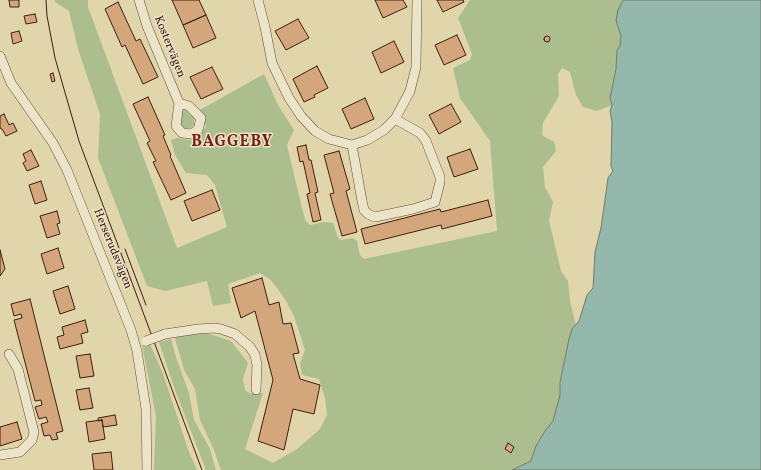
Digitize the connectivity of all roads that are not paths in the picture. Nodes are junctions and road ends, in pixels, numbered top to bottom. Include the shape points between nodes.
1 (140, 0) edge
2 (258, 0) edge
3 (417, 0) edge
4 (0, 56) edge
5 (179, 103) dead end
6 (394, 119) junction
7 (352, 145) junction
8 (135, 344) junction
9 (9, 354) dead end
10 (256, 390) dead end
11 (0, 455) edge
12 (147, 470) edge

1 - 5 street, Kostervägen via 147,26
2 - 7 street via 272,63 289,98 315,131
3 - 6 street via 416,67 410,91
4 - 8 street, Herserudsvägen via 11,83 53,143 67,170 120,300
6 - 7 street via 384,130
6 - 7 street via 420,133 426,141 440,177 435,202 375,217 368,214 364,210
8 - 10 street, bridge via 165,334 198,328 221,329 235,334 255,355
8 - 12 street, Herserudsvägen via 146,409
9 - 11 street via 18,369 34,432 32,440 20,452

